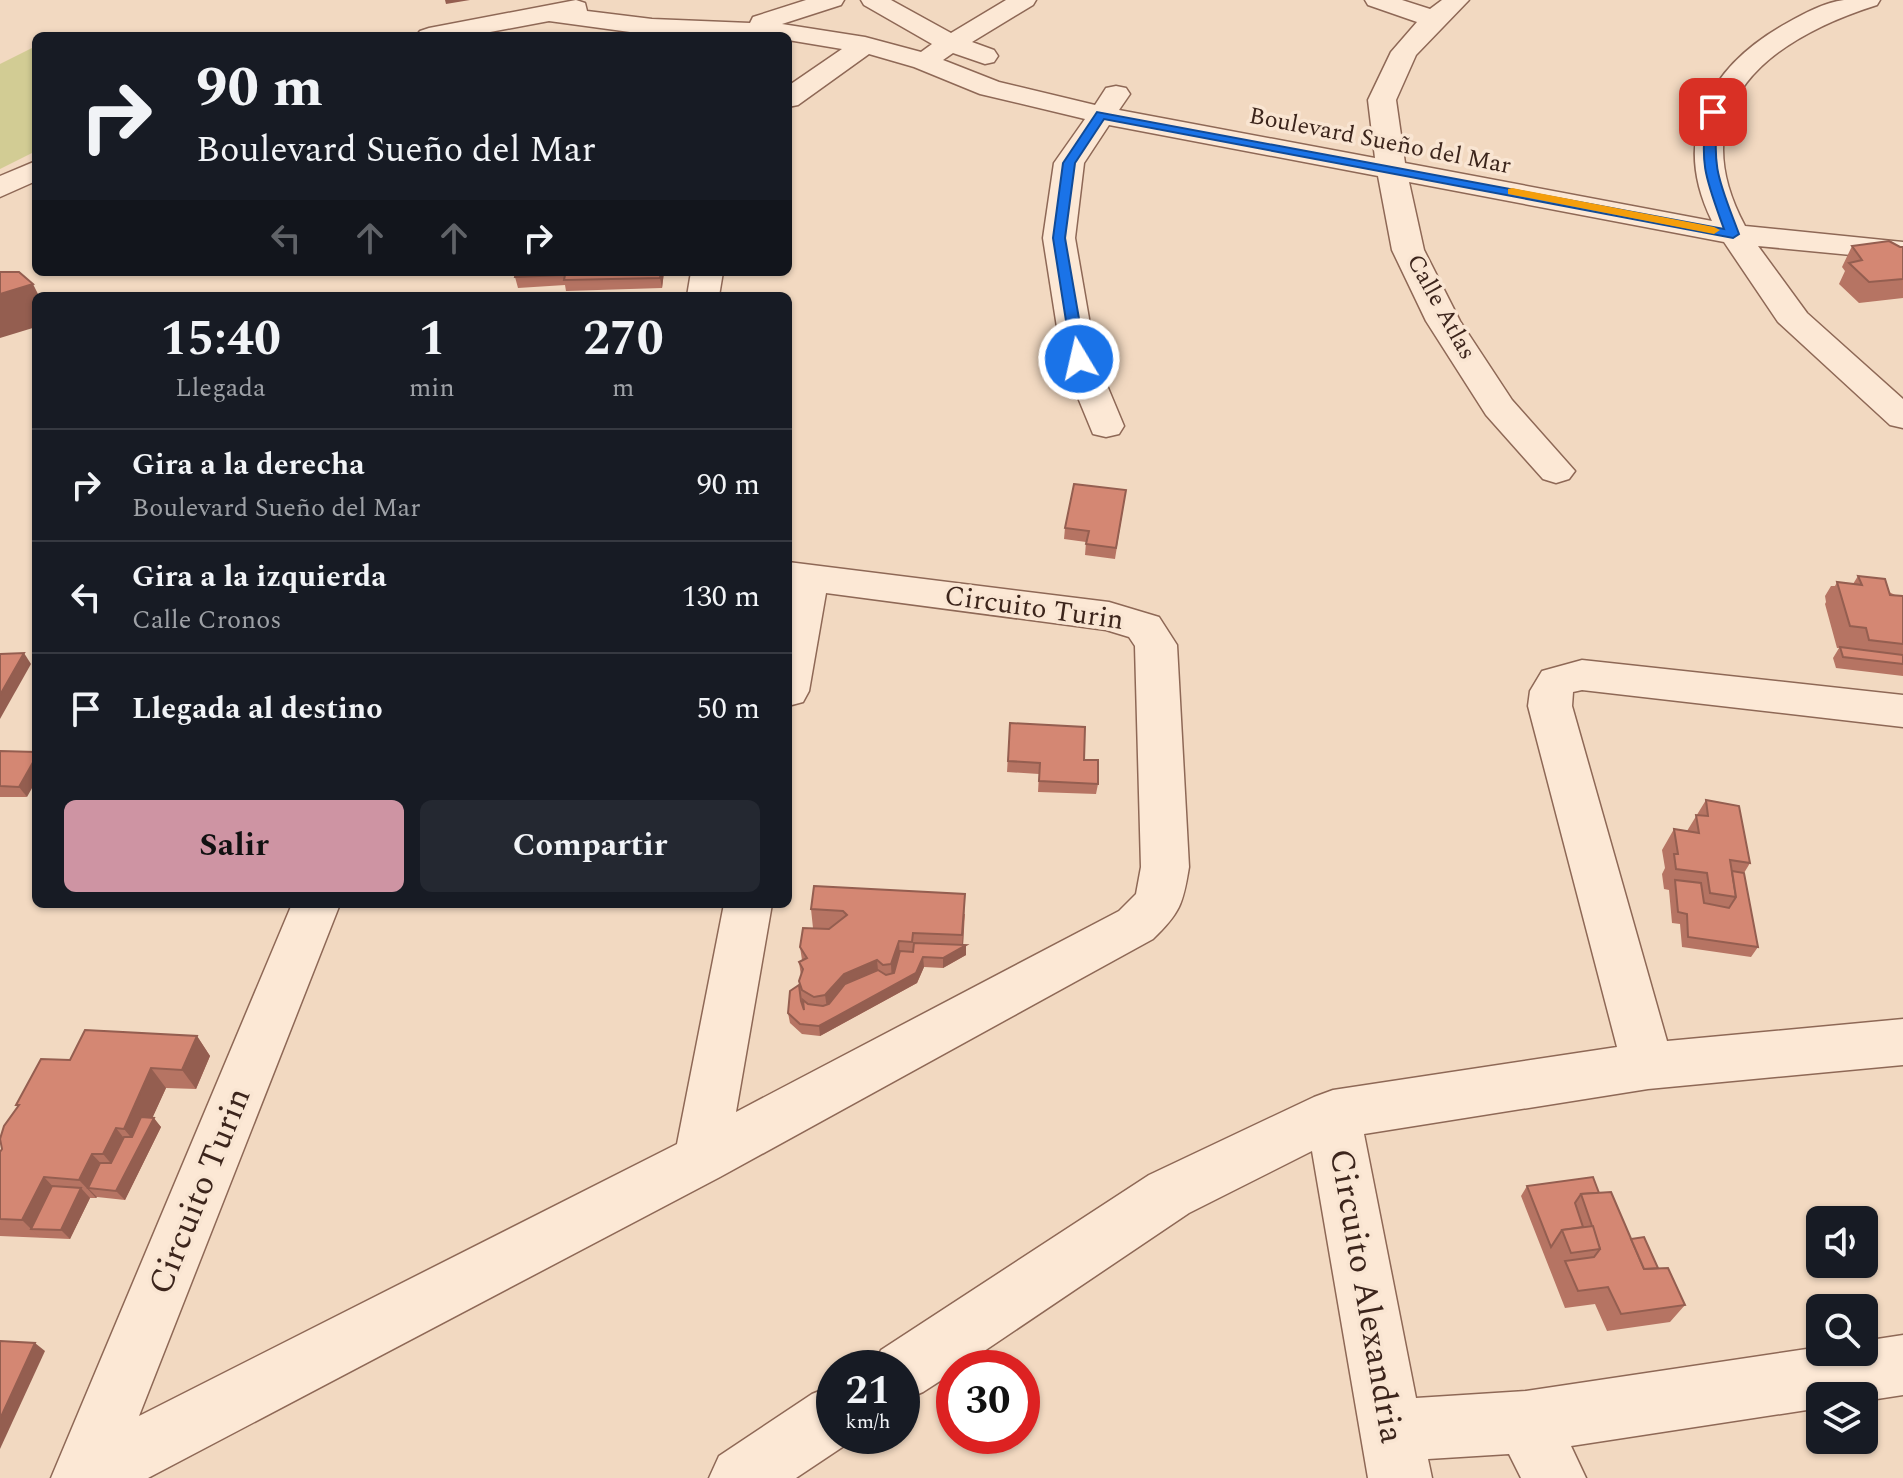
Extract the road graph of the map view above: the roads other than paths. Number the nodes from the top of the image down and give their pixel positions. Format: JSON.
{"nodes":[{"id":1,"x":629,"y":0,"type":"edge"},
{"id":2,"x":832,"y":0,"type":"edge"},
{"id":3,"x":873,"y":0,"type":"edge"},
{"id":4,"x":1024,"y":0,"type":"edge"},
{"id":5,"x":1377,"y":0,"type":"edge"},
{"id":6,"x":1868,"y":0,"type":"edge"},
{"id":7,"x":1445,"y":9,"type":"edge"},
{"id":8,"x":548,"y":13,"type":"junction"},
{"id":9,"x":737,"y":29,"type":"junction"},
{"id":10,"x":450,"y":32,"type":"edge"},
{"id":11,"x":790,"y":32,"type":"edge"},
{"id":12,"x":792,"y":32,"type":"edge"},
{"id":13,"x":950,"y":43,"type":"junction"},
{"id":14,"x":865,"y":45,"type":"junction"},
{"id":15,"x":923,"y":61,"type":"junction"},
{"id":16,"x":1006,"y":62,"type":"dead end"},
{"id":17,"x":792,"y":96,"type":"edge"},
{"id":18,"x":1103,"y":97,"type":"junction"},
{"id":19,"x":1389,"y":155,"type":"junction"},
{"id":20,"x":32,"y":172,"type":"edge"},
{"id":21,"x":0,"y":188,"type":"edge"},
{"id":22,"x":1720,"y":205,"type":"junction"},
{"id":23,"x":1751,"y":208,"type":"dead end"},
{"id":24,"x":1733,"y":234,"type":"junction"},
{"id":25,"x":1903,"y":251,"type":"edge"},
{"id":26,"x":1903,"y":417,"type":"edge"},
{"id":27,"x":1106,"y":426,"type":"dead end"},
{"id":28,"x":1556,"y":471,"type":"dead end"},
{"id":29,"x":798,"y":576,"type":"edge"},
{"id":30,"x":792,"y":645,"type":"edge"},
{"id":31,"x":1903,"y":711,"type":"edge"},
{"id":32,"x":314,"y":908,"type":"edge"},
{"id":33,"x":747,"y":908,"type":"edge"},
{"id":34,"x":1903,"y":1042,"type":"edge"},
{"id":35,"x":1648,"y":1066,"type":"junction"},
{"id":36,"x":1333,"y":1114,"type":"junction"},
{"id":37,"x":701,"y":1159,"type":"junction"},
{"id":38,"x":920,"y":1359,"type":"edge"},
{"id":39,"x":1903,"y":1365,"type":"edge"},
{"id":40,"x":1526,"y":1422,"type":"junction"},
{"id":41,"x":816,"y":1428,"type":"edge"},
{"id":42,"x":1395,"y":1454,"type":"edge"},
{"id":43,"x":83,"y":1478,"type":"edge"},
{"id":44,"x":741,"y":1478,"type":"edge"},
{"id":45,"x":1554,"y":1478,"type":"edge"}],
"edges":[{"from":1,"to":8,"type":"street"},
{"from":2,"to":9,"type":"street"},
{"from":3,"to":13,"type":"street"},
{"from":4,"to":13,"type":"street"},
{"from":5,"to":7,"type":"street"},
{"from":6,"to":22,"type":"street"},
{"from":7,"to":19,"type":"street","name":"Calle Atlas"},
{"from":8,"to":9,"type":"street","name":"Boulevard Sueño del Mar"},
{"from":8,"to":10,"type":"street"},
{"from":9,"to":11,"type":"street","name":"Boulevard Sueño del Mar"},
{"from":12,"to":14,"type":"street","name":"Boulevard Sueño del Mar"},
{"from":13,"to":15,"type":"street"},
{"from":13,"to":16,"type":"street"},
{"from":14,"to":15,"type":"street","name":"Boulevard Sueño del Mar"},
{"from":14,"to":17,"type":"street"},
{"from":15,"to":18,"type":"street","name":"Boulevard Sueño del Mar"},
{"from":18,"to":19,"type":"street","name":"Boulevard Sueño del Mar"},
{"from":18,"to":27,"type":"street"},
{"from":19,"to":22,"type":"street","name":"Boulevard Sueño del Mar"},
{"from":19,"to":24,"type":"street","name":"Boulevard Sueño del Mar"},
{"from":19,"to":28,"type":"street","name":"Calle Atlas"},
{"from":20,"to":21,"type":"street"},
{"from":22,"to":23,"type":"street","name":"Boulevard Sueño del Mar"},
{"from":22,"to":24,"type":"street"},
{"from":24,"to":25,"type":"street","name":"Boulevard Sueño del Mar"},
{"from":24,"to":26,"type":"street"},
{"from":29,"to":30,"type":"street"},
{"from":29,"to":37,"type":"street","name":"Circuito Turin"},
{"from":31,"to":35,"type":"street"},
{"from":32,"to":43,"type":"street","name":"Circuito Turin"},
{"from":33,"to":37,"type":"street"},
{"from":34,"to":35,"type":"street"},
{"from":35,"to":36,"type":"street"},
{"from":36,"to":38,"type":"street"},
{"from":36,"to":42,"type":"street","name":"Circuito Alexandria"},
{"from":37,"to":43,"type":"street"},
{"from":39,"to":40,"type":"street"},
{"from":40,"to":42,"type":"street"},
{"from":40,"to":45,"type":"street"},
{"from":41,"to":44,"type":"street"}]}
